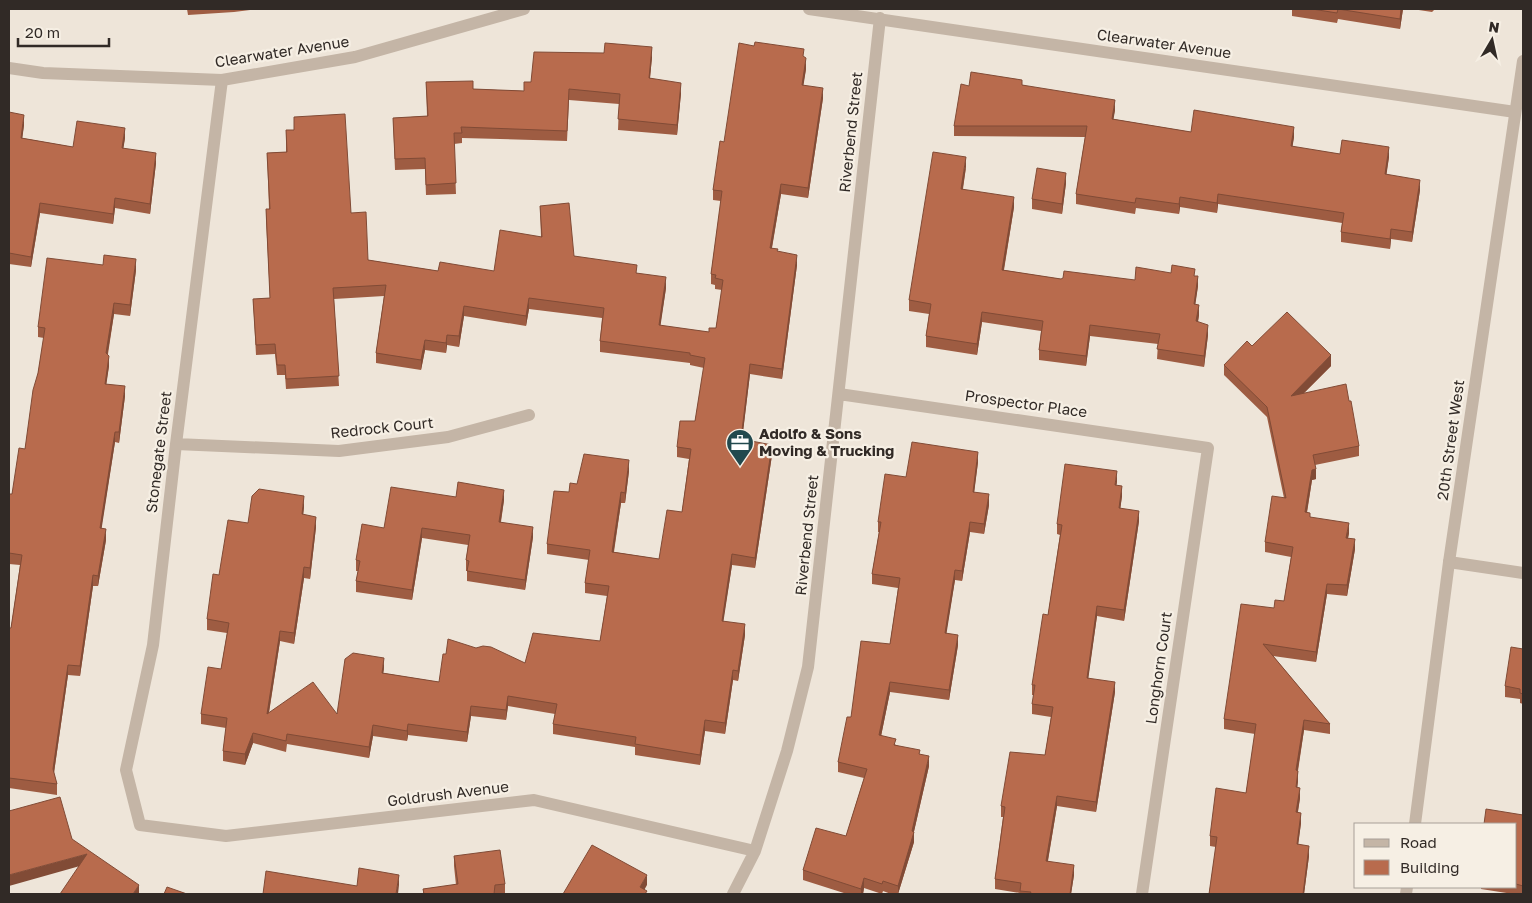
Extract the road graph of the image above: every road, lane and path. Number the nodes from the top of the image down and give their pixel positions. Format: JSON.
{"nodes":[{"id":1,"x":517,"y":9,"type":"edge"},
{"id":2,"x":808,"y":9,"type":"edge"},
{"id":3,"x":880,"y":18,"type":"junction"},
{"id":4,"x":1523,"y":61,"type":"edge"},
{"id":5,"x":9,"y":68,"type":"edge"},
{"id":6,"x":222,"y":80,"type":"junction"},
{"id":7,"x":1515,"y":112,"type":"junction"},
{"id":8,"x":839,"y":394,"type":"junction"},
{"id":9,"x":529,"y":416,"type":"dead end"},
{"id":10,"x":176,"y":444,"type":"junction"},
{"id":11,"x":1208,"y":448,"type":"joint"},
{"id":12,"x":1449,"y":562,"type":"junction"},
{"id":13,"x":1523,"y":573,"type":"edge"},
{"id":14,"x":1416,"y":823,"type":"edge"},
{"id":15,"x":140,"y":825,"type":"joint"},
{"id":16,"x":755,"y":851,"type":"junction"},
{"id":17,"x":733,"y":894,"type":"edge"},
{"id":18,"x":1142,"y":894,"type":"edge"}],
"edges":[{"from":1,"to":6,"type":"street","name":"Clearwater Avenue"},
{"from":2,"to":3,"type":"street","name":"Clearwater Avenue"},
{"from":3,"to":7,"type":"street","name":"Clearwater Avenue"},
{"from":3,"to":8,"type":"street","name":"Riverbend Street"},
{"from":4,"to":7,"type":"street","name":"20th Street West"},
{"from":5,"to":6,"type":"street","name":"Clearwater Avenue"},
{"from":6,"to":10,"type":"street","name":"Stonegate Street"},
{"from":7,"to":12,"type":"street","name":"20th Street West"},
{"from":8,"to":11,"type":"street","name":"Prospector Place"},
{"from":8,"to":16,"type":"street","name":"Riverbend Street"},
{"from":9,"to":10,"type":"street","name":"Redrock Court"},
{"from":10,"to":15,"type":"street","name":"Stonegate Street"},
{"from":11,"to":18,"type":"street","name":"Longhorn Court"},
{"from":12,"to":13,"type":"street"},
{"from":12,"to":14,"type":"street","name":"20th Street West"},
{"from":15,"to":16,"type":"street","name":"Goldrush Avenue"},
{"from":16,"to":17,"type":"street","name":"Riverbend Street"}]}
